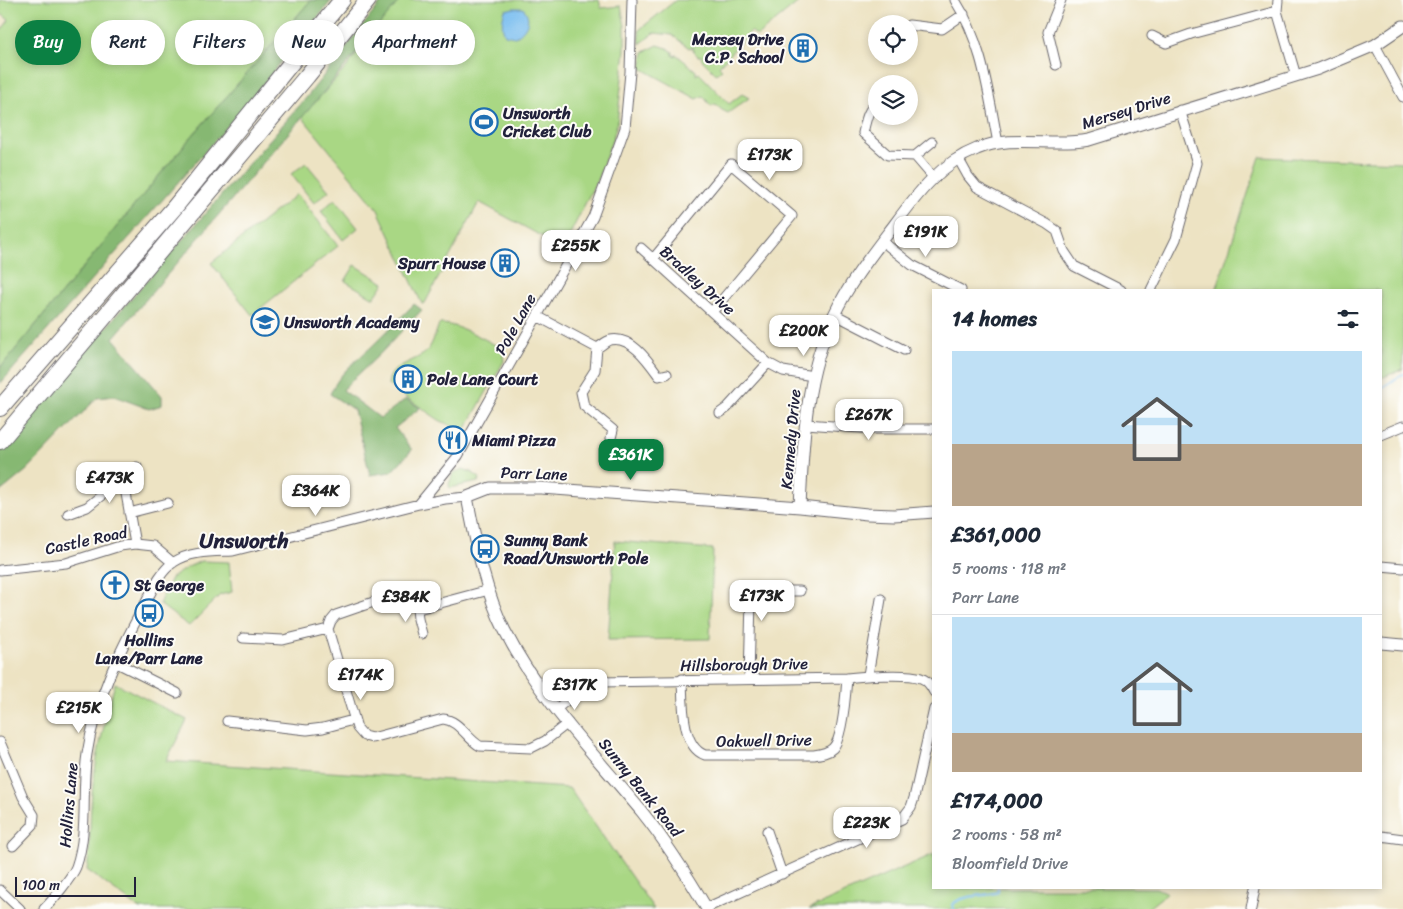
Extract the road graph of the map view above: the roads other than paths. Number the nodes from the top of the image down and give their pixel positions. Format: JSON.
{"nodes":[{"id":1,"x":342,"y":0,"type":"edge"},
{"id":2,"x":368,"y":0,"type":"edge"},
{"id":3,"x":632,"y":0,"type":"edge"},
{"id":4,"x":955,"y":0,"type":"edge"},
{"id":5,"x":1061,"y":0,"type":"edge"},
{"id":6,"x":1278,"y":0,"type":"edge"},
{"id":7,"x":1277,"y":11,"type":"junction"},
{"id":8,"x":964,"y":14,"type":"junction"},
{"id":9,"x":918,"y":26,"type":"edge"},
{"id":10,"x":1403,"y":26,"type":"edge"},
{"id":11,"x":1152,"y":36,"type":"dead end"},
{"id":12,"x":1375,"y":45,"type":"junction"},
{"id":13,"x":1056,"y":65,"type":"dead end"},
{"id":14,"x":1296,"y":76,"type":"junction"},
{"id":15,"x":1403,"y":98,"type":"edge"},
{"id":16,"x":1180,"y":110,"type":"junction"},
{"id":17,"x":868,"y":112,"type":"edge"},
{"id":18,"x":932,"y":142,"type":"dead end"},
{"id":19,"x":998,"y":143,"type":"junction"},
{"id":20,"x":915,"y":156,"type":"junction"},
{"id":21,"x":958,"y":158,"type":"junction"},
{"id":22,"x":933,"y":177,"type":"junction"},
{"id":23,"x":882,"y":241,"type":"junction"},
{"id":24,"x":641,"y":248,"type":"dead end"},
{"id":25,"x":653,"y":259,"type":"junction"},
{"id":26,"x":959,"y":289,"type":"edge"},
{"id":27,"x":1119,"y":289,"type":"edge"},
{"id":28,"x":1151,"y":289,"type":"edge"},
{"id":29,"x":712,"y":312,"type":"junction"},
{"id":30,"x":834,"y":314,"type":"junction"},
{"id":31,"x":537,"y":316,"type":"junction"},
{"id":32,"x":597,"y":348,"type":"junction"},
{"id":33,"x":904,"y":350,"type":"dead end"},
{"id":34,"x":768,"y":363,"type":"junction"},
{"id":35,"x":667,"y":374,"type":"dead end"},
{"id":36,"x":812,"y":376,"type":"junction"},
{"id":37,"x":0,"y":408,"type":"edge"},
{"id":38,"x":726,"y":411,"type":"dead end"},
{"id":39,"x":806,"y":424,"type":"junction"},
{"id":40,"x":1403,"y":426,"type":"edge"},
{"id":41,"x":932,"y":429,"type":"edge"},
{"id":42,"x":1382,"y":435,"type":"edge"},
{"id":43,"x":611,"y":438,"type":"dead end"},
{"id":44,"x":0,"y":441,"type":"edge"},
{"id":45,"x":137,"y":467,"type":"dead end"},
{"id":46,"x":120,"y":481,"type":"junction"},
{"id":47,"x":467,"y":497,"type":"junction"},
{"id":48,"x":168,"y":503,"type":"dead end"},
{"id":49,"x":419,"y":504,"type":"junction"},
{"id":50,"x":800,"y":507,"type":"junction"},
{"id":51,"x":932,"y":512,"type":"edge"},
{"id":52,"x":129,"y":513,"type":"junction"},
{"id":53,"x":68,"y":514,"type":"dead end"},
{"id":54,"x":135,"y":544,"type":"junction"},
{"id":55,"x":173,"y":563,"type":"junction"},
{"id":56,"x":1382,"y":566,"type":"edge"},
{"id":57,"x":1403,"y":568,"type":"edge"},
{"id":58,"x":0,"y":570,"type":"edge"},
{"id":59,"x":489,"y":590,"type":"junction"},
{"id":60,"x":800,"y":591,"type":"dead end"},
{"id":61,"x":881,"y":599,"type":"dead end"},
{"id":62,"x":417,"y":608,"type":"junction"},
{"id":63,"x":328,"y":629,"type":"junction"},
{"id":64,"x":422,"y":634,"type":"dead end"},
{"id":65,"x":243,"y":638,"type":"dead end"},
{"id":66,"x":1382,"y":643,"type":"edge"},
{"id":67,"x":1403,"y":645,"type":"edge"},
{"id":68,"x":115,"y":662,"type":"junction"},
{"id":69,"x":868,"y":676,"type":"junction"},
{"id":70,"x":846,"y":678,"type":"junction"},
{"id":71,"x":682,"y":679,"type":"junction"},
{"id":72,"x":749,"y":679,"type":"junction"},
{"id":73,"x":932,"y":685,"type":"edge"},
{"id":74,"x":177,"y":693,"type":"dead end"},
{"id":75,"x":556,"y":709,"type":"junction"},
{"id":76,"x":932,"y":718,"type":"edge"},
{"id":77,"x":354,"y":720,"type":"junction"},
{"id":78,"x":228,"y":721,"type":"dead end"},
{"id":79,"x":568,"y":723,"type":"junction"},
{"id":80,"x":0,"y":742,"type":"edge"},
{"id":81,"x":767,"y":831,"type":"dead end"},
{"id":82,"x":1382,"y":836,"type":"edge"},
{"id":83,"x":1403,"y":839,"type":"edge"},
{"id":84,"x":13,"y":846,"type":"dead end"},
{"id":85,"x":782,"y":874,"type":"junction"},
{"id":86,"x":1255,"y":889,"type":"edge"},
{"id":87,"x":0,"y":890,"type":"edge"},
{"id":88,"x":20,"y":909,"type":"edge"},
{"id":89,"x":44,"y":909,"type":"edge"},
{"id":90,"x":706,"y":909,"type":"edge"},
{"id":91,"x":1251,"y":909,"type":"edge"}],
"edges":[{"from":1,"to":37,"type":"highway"},
{"from":2,"to":44,"type":"highway"},
{"from":3,"to":31,"type":"street","name":"Pole Lane"},
{"from":4,"to":8,"type":"street"},
{"from":5,"to":13,"type":"street"},
{"from":6,"to":7,"type":"street"},
{"from":7,"to":11,"type":"street"},
{"from":7,"to":14,"type":"street"},
{"from":8,"to":9,"type":"street"},
{"from":8,"to":19,"type":"street"},
{"from":10,"to":12,"type":"street","name":"Mersey Drive"},
{"from":12,"to":14,"type":"street","name":"Mersey Drive"},
{"from":12,"to":15,"type":"street"},
{"from":14,"to":16,"type":"street","name":"Mersey Drive"},
{"from":16,"to":19,"type":"street","name":"Mersey Drive"},
{"from":16,"to":28,"type":"street"},
{"from":17,"to":20,"type":"street"},
{"from":18,"to":20,"type":"street"},
{"from":19,"to":21,"type":"street","name":"Mersey Drive"},
{"from":20,"to":22,"type":"street"},
{"from":21,"to":22,"type":"street","name":"Mersey Drive"},
{"from":21,"to":27,"type":"street"},
{"from":22,"to":23,"type":"street","name":"Mersey Drive"},
{"from":23,"to":26,"type":"street"},
{"from":23,"to":30,"type":"street","name":"Kennedy Drive"},
{"from":24,"to":25,"type":"street","name":"Bradley Drive"},
{"from":25,"to":29,"type":"street","name":"Bradley Drive"},
{"from":25,"to":29,"type":"street"},
{"from":29,"to":34,"type":"street","name":"Bradley Drive"},
{"from":30,"to":33,"type":"street"},
{"from":30,"to":36,"type":"street","name":"Kennedy Drive"},
{"from":31,"to":32,"type":"street"},
{"from":31,"to":49,"type":"street","name":"Pole Lane"},
{"from":32,"to":35,"type":"street"},
{"from":32,"to":43,"type":"street"},
{"from":34,"to":36,"type":"street","name":"Bradley Drive"},
{"from":34,"to":38,"type":"street"},
{"from":36,"to":39,"type":"street","name":"Kennedy Drive"},
{"from":39,"to":41,"type":"street"},
{"from":39,"to":50,"type":"street","name":"Kennedy Drive"},
{"from":40,"to":42,"type":"street"},
{"from":45,"to":46,"type":"street"},
{"from":46,"to":52,"type":"street"},
{"from":46,"to":53,"type":"street"},
{"from":47,"to":49,"type":"street","name":"Parr Lane"},
{"from":47,"to":50,"type":"street","name":"Parr Lane"},
{"from":47,"to":59,"type":"street","name":"Sunny Bank Road"},
{"from":48,"to":52,"type":"street"},
{"from":49,"to":55,"type":"street","name":"Parr Lane"},
{"from":50,"to":51,"type":"street","name":"Parr Lane"},
{"from":52,"to":54,"type":"street"},
{"from":54,"to":55,"type":"street","name":"Castle Road"},
{"from":54,"to":58,"type":"street","name":"Castle Road"},
{"from":55,"to":68,"type":"street","name":"Hollins Lane"},
{"from":56,"to":57,"type":"street"},
{"from":59,"to":62,"type":"street"},
{"from":59,"to":75,"type":"street","name":"Sunny Bank Road"},
{"from":60,"to":72,"type":"street"},
{"from":61,"to":69,"type":"street"},
{"from":62,"to":63,"type":"street"},
{"from":62,"to":64,"type":"street"},
{"from":63,"to":65,"type":"street"},
{"from":63,"to":77,"type":"street"},
{"from":66,"to":67,"type":"street"},
{"from":68,"to":74,"type":"street"},
{"from":68,"to":89,"type":"street","name":"Hollins Lane"},
{"from":69,"to":70,"type":"street","name":"Hillsborough Drive"},
{"from":69,"to":73,"type":"street","name":"Hillsborough Drive"},
{"from":70,"to":71,"type":"street","name":"Oakwell Drive"},
{"from":70,"to":72,"type":"street","name":"Hillsborough Drive"},
{"from":71,"to":72,"type":"street","name":"Hillsborough Drive"},
{"from":71,"to":75,"type":"street","name":"Hillsborough Drive"},
{"from":75,"to":79,"type":"street","name":"Sunny Bank Road"},
{"from":76,"to":85,"type":"street"},
{"from":77,"to":78,"type":"street"},
{"from":77,"to":79,"type":"street"},
{"from":79,"to":90,"type":"street","name":"Sunny Bank Road"},
{"from":80,"to":84,"type":"street"},
{"from":81,"to":85,"type":"street"},
{"from":82,"to":83,"type":"street"},
{"from":85,"to":90,"type":"street"},
{"from":86,"to":91,"type":"street"},
{"from":87,"to":88,"type":"street"}]}
